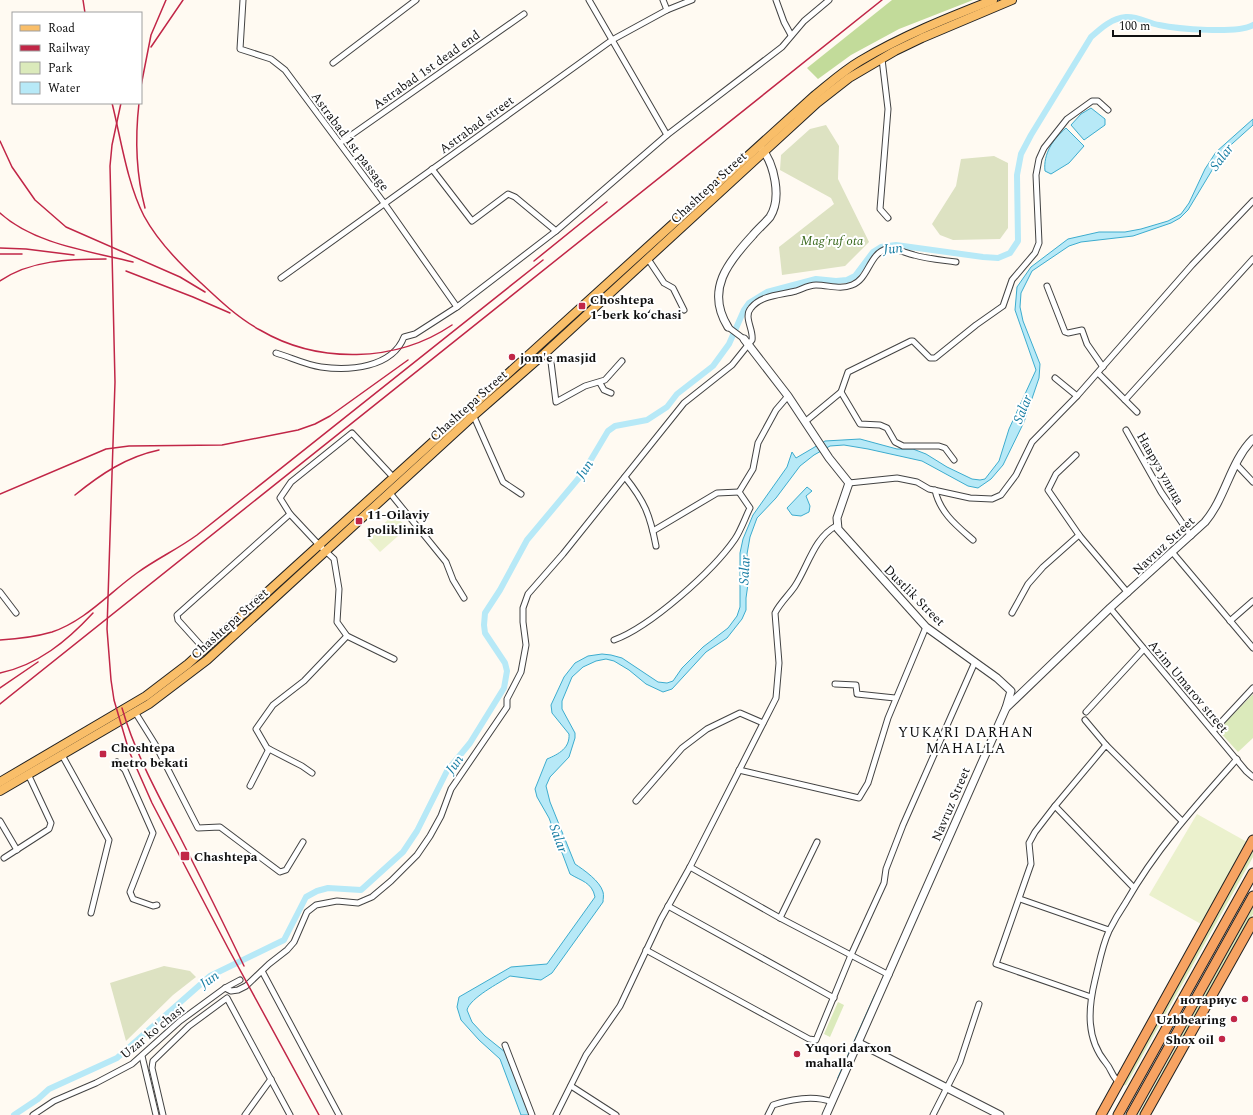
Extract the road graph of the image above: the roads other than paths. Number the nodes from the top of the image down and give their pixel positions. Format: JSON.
{"nodes":[{"id":1,"x":243,"y":0,"type":"edge"},
{"id":2,"x":416,"y":0,"type":"edge"},
{"id":3,"x":589,"y":0,"type":"edge"},
{"id":4,"x":664,"y":0,"type":"edge"},
{"id":5,"x":692,"y":0,"type":"edge"},
{"id":6,"x":776,"y":0,"type":"edge"},
{"id":7,"x":830,"y":0,"type":"edge"},
{"id":8,"x":993,"y":0,"type":"edge"},
{"id":9,"x":1012,"y":0,"type":"edge"},
{"id":10,"x":668,"y":10,"type":"junction"},
{"id":11,"x":524,"y":14,"type":"dead end"},
{"id":12,"x":791,"y":35,"type":"junction"},
{"id":13,"x":612,"y":40,"type":"junction"},
{"id":14,"x":882,"y":59,"type":"junction"},
{"id":15,"x":333,"y":63,"type":"dead end"},
{"id":16,"x":1108,"y":110,"type":"dead end"},
{"id":17,"x":667,"y":135,"type":"junction"},
{"id":18,"x":340,"y":143,"type":"junction"},
{"id":19,"x":762,"y":149,"type":"junction"},
{"id":20,"x":432,"y":170,"type":"junction"},
{"id":21,"x":718,"y":189,"type":"junction"},
{"id":22,"x":1253,"y":200,"type":"edge"},
{"id":23,"x":384,"y":203,"type":"junction"},
{"id":24,"x":888,"y":218,"type":"dead end"},
{"id":25,"x":556,"y":231,"type":"junction"},
{"id":26,"x":648,"y":259,"type":"junction"},
{"id":27,"x":1253,"y":259,"type":"edge"},
{"id":28,"x":956,"y":262,"type":"dead end"},
{"id":29,"x":281,"y":278,"type":"dead end"},
{"id":30,"x":1046,"y":286,"type":"dead end"},
{"id":31,"x":457,"y":307,"type":"junction"},
{"id":32,"x":684,"y":310,"type":"dead end"},
{"id":33,"x":728,"y":327,"type":"joint"},
{"id":34,"x":746,"y":341,"type":"junction"},
{"id":35,"x":276,"y":353,"type":"dead end"},
{"id":36,"x":544,"y":354,"type":"junction"},
{"id":37,"x":622,"y":361,"type":"dead end"},
{"id":38,"x":1103,"y":367,"type":"junction"},
{"id":39,"x":1098,"y":373,"type":"junction"},
{"id":40,"x":1055,"y":378,"type":"dead end"},
{"id":41,"x":600,"y":383,"type":"junction"},
{"id":42,"x":841,"y":392,"type":"junction"},
{"id":43,"x":611,"y":393,"type":"dead end"},
{"id":44,"x":788,"y":396,"type":"junction"},
{"id":45,"x":1077,"y":396,"type":"junction"},
{"id":46,"x":1125,"y":400,"type":"junction"},
{"id":47,"x":1137,"y":412,"type":"dead end"},
{"id":48,"x":472,"y":417,"type":"junction"},
{"id":49,"x":806,"y":421,"type":"junction"},
{"id":50,"x":1126,"y":430,"type":"dead end"},
{"id":51,"x":1253,"y":439,"type":"edge"},
{"id":52,"x":1076,"y":455,"type":"dead end"},
{"id":53,"x":954,"y":460,"type":"dead end"},
{"id":54,"x":1236,"y":464,"type":"junction"},
{"id":55,"x":393,"y":477,"type":"junction"},
{"id":56,"x":625,"y":477,"type":"junction"},
{"id":57,"x":1253,"y":482,"type":"edge"},
{"id":58,"x":849,"y":484,"type":"junction"},
{"id":59,"x":935,"y":490,"type":"junction"},
{"id":60,"x":739,"y":492,"type":"junction"},
{"id":61,"x":390,"y":493,"type":"junction"},
{"id":62,"x":521,"y":494,"type":"dead end"},
{"id":63,"x":290,"y":514,"type":"junction"},
{"id":64,"x":836,"y":526,"type":"junction"},
{"id":65,"x":653,"y":531,"type":"junction"},
{"id":66,"x":1079,"y":534,"type":"junction"},
{"id":67,"x":1191,"y":536,"type":"junction"},
{"id":68,"x":973,"y":540,"type":"dead end"},
{"id":69,"x":318,"y":545,"type":"junction"},
{"id":70,"x":656,"y":546,"type":"dead end"},
{"id":71,"x":327,"y":551,"type":"junction"},
{"id":72,"x":1173,"y":553,"type":"junction"},
{"id":73,"x":0,"y":592,"type":"edge"},
{"id":74,"x":1128,"y":593,"type":"junction"},
{"id":75,"x":464,"y":598,"type":"dead end"},
{"id":76,"x":1253,"y":601,"type":"edge"},
{"id":77,"x":1110,"y":608,"type":"junction"},
{"id":78,"x":16,"y":613,"type":"dead end"},
{"id":79,"x":1012,"y":613,"type":"dead end"},
{"id":80,"x":1230,"y":620,"type":"junction"},
{"id":81,"x":926,"y":628,"type":"junction"},
{"id":82,"x":347,"y":636,"type":"junction"},
{"id":83,"x":614,"y":640,"type":"dead end"},
{"id":84,"x":1253,"y":648,"type":"edge"},
{"id":85,"x":1144,"y":649,"type":"junction"},
{"id":86,"x":205,"y":650,"type":"junction"},
{"id":87,"x":394,"y":659,"type":"dead end"},
{"id":88,"x":975,"y":662,"type":"junction"},
{"id":89,"x":835,"y":684,"type":"dead end"},
{"id":90,"x":1253,"y":688,"type":"edge"},
{"id":91,"x":1011,"y":691,"type":"junction"},
{"id":92,"x":1019,"y":697,"type":"junction"},
{"id":93,"x":896,"y":698,"type":"junction"},
{"id":94,"x":1006,"y":708,"type":"junction"},
{"id":95,"x":135,"y":712,"type":"junction"},
{"id":96,"x":1086,"y":712,"type":"dead end"},
{"id":97,"x":1085,"y":720,"type":"dead end"},
{"id":98,"x":763,"y":723,"type":"junction"},
{"id":99,"x":1213,"y":731,"type":"junction"},
{"id":100,"x":1106,"y":745,"type":"junction"},
{"id":101,"x":269,"y":749,"type":"junction"},
{"id":102,"x":62,"y":755,"type":"junction"},
{"id":103,"x":1237,"y":759,"type":"junction"},
{"id":104,"x":117,"y":762,"type":"dead end"},
{"id":105,"x":740,"y":770,"type":"junction"},
{"id":106,"x":312,"y":773,"type":"dead end"},
{"id":107,"x":28,"y":774,"type":"junction"},
{"id":108,"x":1253,"y":777,"type":"edge"},
{"id":109,"x":0,"y":782,"type":"edge"},
{"id":110,"x":250,"y":786,"type":"dead end"},
{"id":111,"x":0,"y":791,"type":"edge"},
{"id":112,"x":636,"y":801,"type":"dead end"},
{"id":113,"x":1055,"y":806,"type":"junction"},
{"id":114,"x":0,"y":821,"type":"edge"},
{"id":115,"x":1182,"y":821,"type":"junction"},
{"id":116,"x":1253,"y":840,"type":"edge"},
{"id":117,"x":303,"y":842,"type":"dead end"},
{"id":118,"x":817,"y":842,"type":"dead end"},
{"id":119,"x":17,"y":850,"type":"junction"},
{"id":120,"x":4,"y":858,"type":"dead end"},
{"id":121,"x":690,"y":867,"type":"junction"},
{"id":122,"x":1253,"y":872,"type":"edge"},
{"id":123,"x":1134,"y":888,"type":"junction"},
{"id":124,"x":1253,"y":896,"type":"edge"},
{"id":125,"x":1020,"y":899,"type":"junction"},
{"id":126,"x":157,"y":905,"type":"dead end"},
{"id":127,"x":668,"y":906,"type":"junction"},
{"id":128,"x":91,"y":913,"type":"dead end"},
{"id":129,"x":780,"y":918,"type":"junction"},
{"id":130,"x":1253,"y":922,"type":"edge"},
{"id":131,"x":1109,"y":930,"type":"junction"},
{"id":132,"x":646,"y":950,"type":"junction"},
{"id":133,"x":851,"y":956,"type":"junction"},
{"id":134,"x":262,"y":971,"type":"junction"},
{"id":135,"x":889,"y":975,"type":"junction"},
{"id":136,"x":240,"y":980,"type":"dead end"},
{"id":137,"x":226,"y":989,"type":"junction"},
{"id":138,"x":1091,"y":997,"type":"junction"},
{"id":139,"x":227,"y":998,"type":"junction"},
{"id":140,"x":834,"y":998,"type":"junction"},
{"id":141,"x":979,"y":1004,"type":"dead end"},
{"id":142,"x":1187,"y":1040,"type":"junction"},
{"id":143,"x":859,"y":1044,"type":"junction"},
{"id":144,"x":505,"y":1045,"type":"dead end"},
{"id":145,"x":1167,"y":1049,"type":"junction"},
{"id":146,"x":142,"y":1056,"type":"junction"},
{"id":147,"x":271,"y":1080,"type":"junction"},
{"id":148,"x":1119,"y":1082,"type":"junction"},
{"id":149,"x":571,"y":1086,"type":"junction"},
{"id":150,"x":1134,"y":1086,"type":"junction"},
{"id":151,"x":948,"y":1087,"type":"junction"},
{"id":152,"x":1114,"y":1092,"type":"junction"},
{"id":153,"x":832,"y":1102,"type":"junction"},
{"id":154,"x":33,"y":1115,"type":"edge"},
{"id":155,"x":156,"y":1115,"type":"edge"},
{"id":156,"x":163,"y":1115,"type":"edge"},
{"id":157,"x":245,"y":1115,"type":"edge"},
{"id":158,"x":290,"y":1115,"type":"edge"},
{"id":159,"x":339,"y":1115,"type":"edge"},
{"id":160,"x":532,"y":1115,"type":"edge"},
{"id":161,"x":556,"y":1115,"type":"edge"},
{"id":162,"x":616,"y":1115,"type":"edge"},
{"id":163,"x":768,"y":1115,"type":"edge"},
{"id":164,"x":826,"y":1115,"type":"edge"},
{"id":165,"x":933,"y":1115,"type":"edge"},
{"id":166,"x":1000,"y":1115,"type":"edge"},
{"id":167,"x":1101,"y":1115,"type":"edge"},
{"id":168,"x":1118,"y":1115,"type":"edge"},
{"id":169,"x":1131,"y":1115,"type":"edge"},
{"id":170,"x":1145,"y":1115,"type":"edge"}],
"edges":[{"from":1,"to":18,"type":"street","name":"Astrabad 1st passage"},
{"from":2,"to":15,"type":"street"},
{"from":3,"to":13,"type":"street"},
{"from":4,"to":10,"type":"street"},
{"from":5,"to":10,"type":"street","name":"Astrabad street"},
{"from":6,"to":12,"type":"street"},
{"from":7,"to":12,"type":"street"},
{"from":8,"to":19,"type":"main road","name":"Chashtepa Street"},
{"from":9,"to":14,"type":"main road","name":"Chashtepa Street"},
{"from":10,"to":13,"type":"street","name":"Astrabad street"},
{"from":11,"to":18,"type":"street","name":"Astrabad 1st dead end"},
{"from":12,"to":17,"type":"street"},
{"from":13,"to":17,"type":"street"},
{"from":13,"to":20,"type":"street","name":"Astrabad street"},
{"from":14,"to":19,"type":"main road","name":"Chashtepa Street"},
{"from":14,"to":24,"type":"street"},
{"from":16,"to":42,"type":"street"},
{"from":17,"to":25,"type":"street"},
{"from":18,"to":23,"type":"street","name":"Astrabad 1st passage"},
{"from":19,"to":21,"type":"main road","name":"Chashtepa Street"},
{"from":19,"to":33,"type":"street"},
{"from":20,"to":23,"type":"street","name":"Astrabad street"},
{"from":20,"to":25,"type":"street"},
{"from":21,"to":26,"type":"main road","name":"Chashtepa Street"},
{"from":21,"to":55,"type":"main road","name":"Chashtepa Street"},
{"from":22,"to":38,"type":"street"},
{"from":23,"to":29,"type":"street","name":"Astrabad street"},
{"from":23,"to":31,"type":"street","name":"Astrabad 1st passage"},
{"from":25,"to":31,"type":"street"},
{"from":26,"to":32,"type":"street"},
{"from":26,"to":36,"type":"main road","name":"Chashtepa Street"},
{"from":27,"to":46,"type":"street"},
{"from":28,"to":34,"type":"street"},
{"from":30,"to":38,"type":"street"},
{"from":31,"to":35,"type":"street"},
{"from":33,"to":34,"type":"street"},
{"from":34,"to":44,"type":"street"},
{"from":34,"to":56,"type":"street"},
{"from":36,"to":41,"type":"street"},
{"from":36,"to":48,"type":"main road","name":"Chashtepa Street"},
{"from":37,"to":41,"type":"street"},
{"from":38,"to":39,"type":"street"},
{"from":39,"to":45,"type":"street"},
{"from":39,"to":46,"type":"street"},
{"from":40,"to":45,"type":"street"},
{"from":41,"to":43,"type":"street"},
{"from":42,"to":49,"type":"street"},
{"from":42,"to":53,"type":"street"},
{"from":44,"to":49,"type":"street"},
{"from":44,"to":60,"type":"street"},
{"from":45,"to":59,"type":"street"},
{"from":46,"to":47,"type":"street"},
{"from":48,"to":61,"type":"main road","name":"Chashtepa Street"},
{"from":48,"to":62,"type":"street"},
{"from":49,"to":58,"type":"street"},
{"from":50,"to":67,"type":"street","name":"Навруз улица"},
{"from":51,"to":54,"type":"street","name":"Navruz Street"},
{"from":52,"to":66,"type":"street"},
{"from":54,"to":57,"type":"street"},
{"from":54,"to":67,"type":"street","name":"Navruz Street"},
{"from":55,"to":63,"type":"street"},
{"from":55,"to":69,"type":"main road","name":"Chashtepa Street"},
{"from":56,"to":65,"type":"street"},
{"from":56,"to":134,"type":"street"},
{"from":58,"to":59,"type":"street"},
{"from":58,"to":64,"type":"street"},
{"from":59,"to":68,"type":"street"},
{"from":60,"to":65,"type":"street"},
{"from":60,"to":83,"type":"street"},
{"from":61,"to":71,"type":"main road","name":"Chashtepa Street"},
{"from":61,"to":75,"type":"street"},
{"from":63,"to":69,"type":"street"},
{"from":63,"to":86,"type":"street"},
{"from":64,"to":81,"type":"street","name":"Dustlik Street"},
{"from":64,"to":98,"type":"street"},
{"from":65,"to":70,"type":"street"},
{"from":66,"to":74,"type":"street"},
{"from":66,"to":79,"type":"street"},
{"from":67,"to":72,"type":"street","name":"Navruz Street"},
{"from":69,"to":71,"type":"street"},
{"from":69,"to":86,"type":"main road","name":"Chashtepa Street"},
{"from":71,"to":82,"type":"street"},
{"from":71,"to":95,"type":"main road","name":"Chashtepa Street"},
{"from":72,"to":74,"type":"street","name":"Navruz Street"},
{"from":72,"to":80,"type":"street"},
{"from":73,"to":78,"type":"street"},
{"from":74,"to":77,"type":"street","name":"Navruz Street"},
{"from":76,"to":80,"type":"street"},
{"from":77,"to":85,"type":"street","name":"Azim Umarov street"},
{"from":77,"to":92,"type":"street","name":"Navruz Street"},
{"from":80,"to":84,"type":"street"},
{"from":81,"to":88,"type":"street","name":"Dustlik Street"},
{"from":81,"to":93,"type":"street"},
{"from":82,"to":87,"type":"street"},
{"from":82,"to":101,"type":"street"},
{"from":85,"to":96,"type":"street"},
{"from":85,"to":99,"type":"street","name":"Azim Umarov street"},
{"from":86,"to":109,"type":"main road","name":"Chashtepa Street"},
{"from":88,"to":91,"type":"street","name":"Dustlik Street"},
{"from":88,"to":133,"type":"street"},
{"from":89,"to":93,"type":"street"},
{"from":90,"to":99,"type":"street"},
{"from":91,"to":92,"type":"street","name":"Dustlik Street"},
{"from":91,"to":94,"type":"street"},
{"from":92,"to":94,"type":"street","name":"Navruz Street"},
{"from":93,"to":105,"type":"street"},
{"from":94,"to":135,"type":"street","name":"Navruz Street"},
{"from":95,"to":102,"type":"main road","name":"Chashtepa Street"},
{"from":95,"to":117,"type":"street"},
{"from":97,"to":100,"type":"street"},
{"from":98,"to":105,"type":"street"},
{"from":98,"to":112,"type":"street"},
{"from":99,"to":103,"type":"street","name":"Azim Umarov street"},
{"from":100,"to":113,"type":"street"},
{"from":100,"to":115,"type":"street"},
{"from":101,"to":106,"type":"street"},
{"from":101,"to":110,"type":"street"},
{"from":102,"to":107,"type":"main road","name":"Chashtepa Street"},
{"from":102,"to":128,"type":"street"},
{"from":103,"to":108,"type":"street","name":"Azim Umarov street"},
{"from":103,"to":115,"type":"street"},
{"from":104,"to":126,"type":"street"},
{"from":105,"to":121,"type":"street"},
{"from":107,"to":111,"type":"main road","name":"Chashtepa Street"},
{"from":107,"to":119,"type":"street"},
{"from":113,"to":123,"type":"street"},
{"from":113,"to":125,"type":"street"},
{"from":114,"to":119,"type":"street"},
{"from":115,"to":123,"type":"street"},
{"from":116,"to":148,"type":"highway"},
{"from":118,"to":129,"type":"street"},
{"from":119,"to":120,"type":"street"},
{"from":121,"to":127,"type":"street"},
{"from":121,"to":129,"type":"street"},
{"from":122,"to":150,"type":"highway"},
{"from":123,"to":131,"type":"street"},
{"from":124,"to":145,"type":"highway"},
{"from":125,"to":131,"type":"street"},
{"from":125,"to":138,"type":"street"},
{"from":127,"to":132,"type":"street"},
{"from":127,"to":140,"type":"street"},
{"from":129,"to":133,"type":"street"},
{"from":130,"to":142,"type":"highway"},
{"from":131,"to":138,"type":"street"},
{"from":132,"to":140,"type":"street"},
{"from":132,"to":149,"type":"street"},
{"from":133,"to":135,"type":"street"},
{"from":133,"to":140,"type":"street"},
{"from":134,"to":137,"type":"street"},
{"from":134,"to":159,"type":"street"},
{"from":135,"to":143,"type":"street","name":"Navruz Street"},
{"from":136,"to":137,"type":"street","name":"Uzar ko'chasi"},
{"from":137,"to":139,"type":"street"},
{"from":137,"to":146,"type":"street","name":"Uzar ko'chasi"},
{"from":138,"to":148,"type":"street"},
{"from":139,"to":147,"type":"street"},
{"from":139,"to":156,"type":"street"},
{"from":141,"to":151,"type":"street"},
{"from":142,"to":145,"type":"highway"},
{"from":142,"to":170,"type":"highway"},
{"from":143,"to":151,"type":"street"},
{"from":143,"to":153,"type":"street","name":"Navruz Street"},
{"from":144,"to":160,"type":"street"},
{"from":145,"to":169,"type":"highway"},
{"from":146,"to":154,"type":"street","name":"Uzar ko'chasi"},
{"from":146,"to":155,"type":"street"},
{"from":147,"to":157,"type":"street"},
{"from":147,"to":158,"type":"street"},
{"from":148,"to":152,"type":"highway"},
{"from":149,"to":161,"type":"street"},
{"from":149,"to":162,"type":"street"},
{"from":150,"to":152,"type":"highway"},
{"from":150,"to":168,"type":"highway"},
{"from":151,"to":165,"type":"street"},
{"from":151,"to":166,"type":"street"},
{"from":152,"to":167,"type":"highway"},
{"from":153,"to":163,"type":"street"},
{"from":153,"to":164,"type":"street","name":"Navruz Street"}]}
